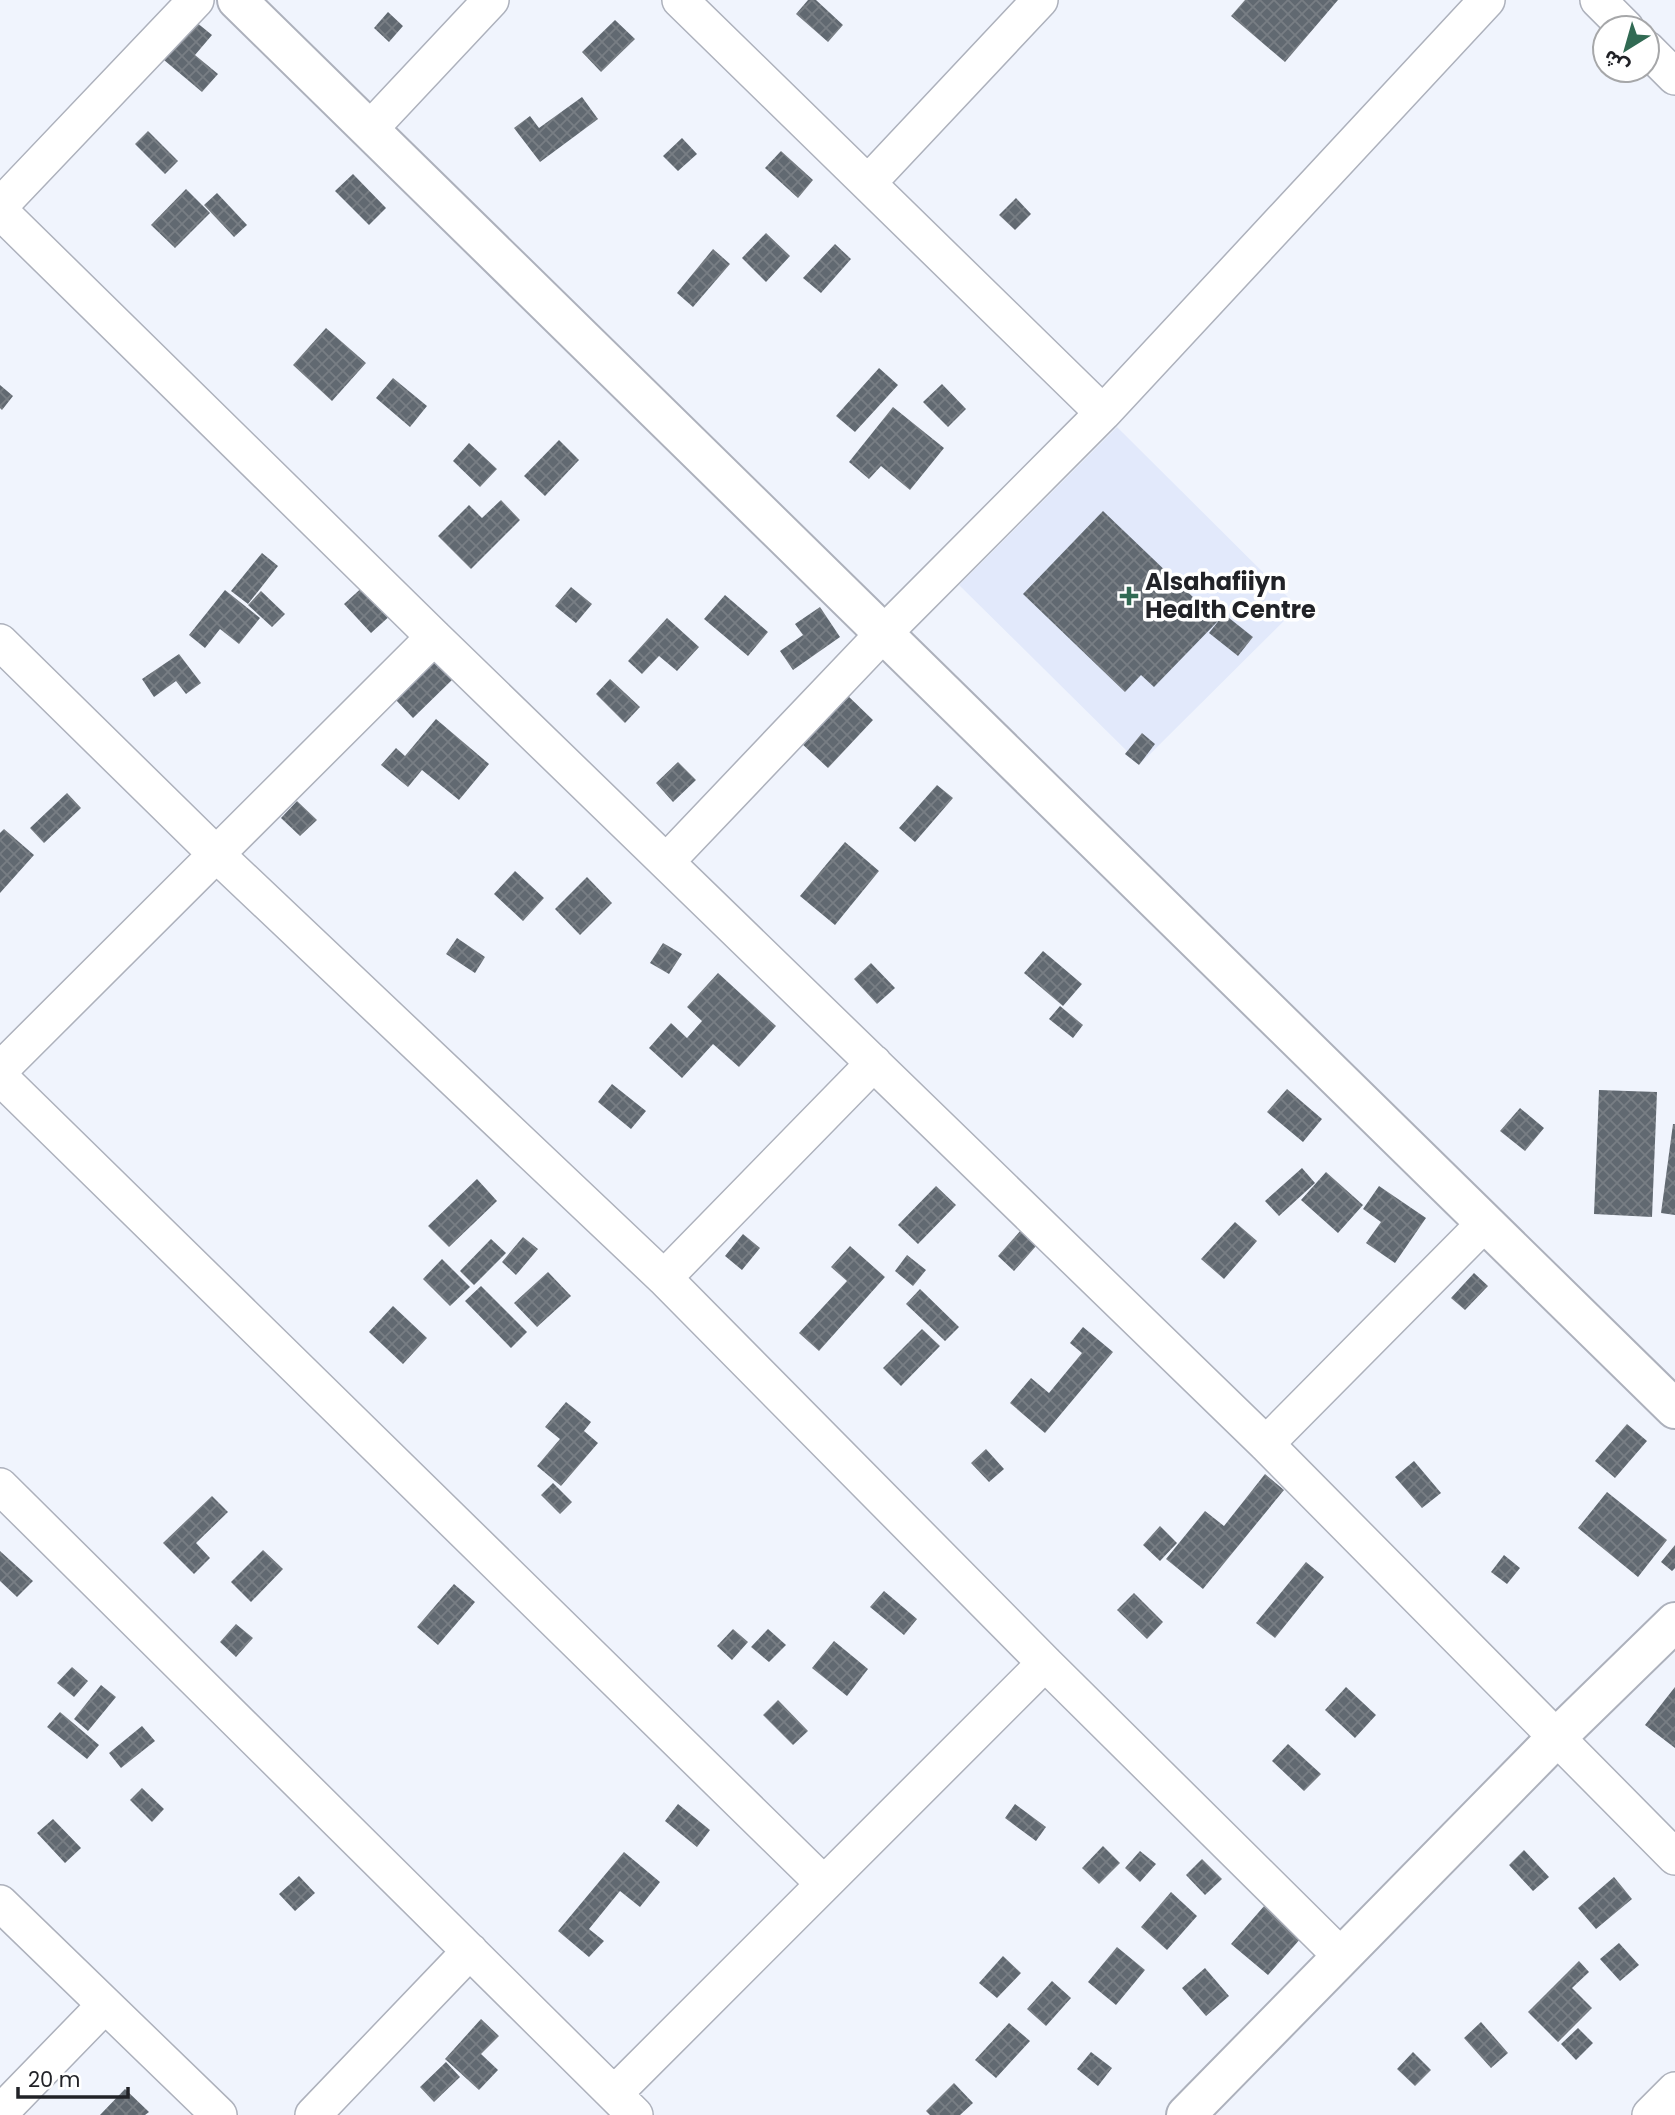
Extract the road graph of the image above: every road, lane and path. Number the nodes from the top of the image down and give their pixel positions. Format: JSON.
{"nodes":[{"id":1,"x":196,"y":0,"type":"edge"},
{"id":2,"x":237,"y":0,"type":"edge"},
{"id":3,"x":491,"y":0,"type":"edge"},
{"id":4,"x":680,"y":0,"type":"edge"},
{"id":5,"x":1040,"y":0,"type":"edge"},
{"id":6,"x":1487,"y":0,"type":"edge"},
{"id":7,"x":1598,"y":0,"type":"edge"},
{"id":8,"x":1612,"y":14,"type":"edge"},
{"id":9,"x":1661,"y":63,"type":"edge"},
{"id":10,"x":1675,"y":77,"type":"edge"},
{"id":11,"x":369,"y":130,"type":"junction"},
{"id":12,"x":868,"y":183,"type":"junction"},
{"id":13,"x":0,"y":208,"type":"edge"},
{"id":14,"x":1103,"y":413,"type":"junction"},
{"id":15,"x":884,"y":634,"type":"junction"},
{"id":16,"x":434,"y":637,"type":"junction"},
{"id":17,"x":0,"y":642,"type":"edge"},
{"id":18,"x":216,"y":854,"type":"junction"},
{"id":19,"x":667,"y":861,"type":"junction"},
{"id":20,"x":874,"y":1063,"type":"junction"},
{"id":21,"x":0,"y":1070,"type":"edge"},
{"id":22,"x":0,"y":1077,"type":"edge"},
{"id":23,"x":1485,"y":1223,"type":"junction"},
{"id":24,"x":664,"y":1278,"type":"junction"},
{"id":25,"x":1675,"y":1409,"type":"edge"},
{"id":26,"x":1266,"y":1444,"type":"junction"},
{"id":27,"x":0,"y":1486,"type":"edge"},
{"id":28,"x":1675,"y":1622,"type":"edge"},
{"id":29,"x":1045,"y":1663,"type":"junction"},
{"id":30,"x":1556,"y":1738,"type":"junction"},
{"id":31,"x":1675,"y":1857,"type":"edge"},
{"id":32,"x":823,"y":1883,"type":"junction"},
{"id":33,"x":0,"y":1903,"type":"edge"},
{"id":34,"x":470,"y":1951,"type":"junction"},
{"id":35,"x":1341,"y":1956,"type":"junction"},
{"id":36,"x":105,"y":2005,"type":"junction"},
{"id":37,"x":1675,"y":2090,"type":"edge"},
{"id":38,"x":625,"y":2104,"type":"edge"},
{"id":39,"x":0,"y":2113,"type":"edge"},
{"id":40,"x":219,"y":2115,"type":"edge"},
{"id":41,"x":313,"y":2115,"type":"edge"},
{"id":42,"x":1186,"y":2115,"type":"edge"},
{"id":43,"x":1650,"y":2115,"type":"edge"}],
"edges":[{"from":1,"to":13,"type":"street"},
{"from":2,"to":11,"type":"street"},
{"from":3,"to":11,"type":"street"},
{"from":4,"to":12,"type":"street"},
{"from":5,"to":12,"type":"street"},
{"from":6,"to":14,"type":"street"},
{"from":7,"to":8,"type":"street"},
{"from":9,"to":10,"type":"street"},
{"from":11,"to":15,"type":"street"},
{"from":12,"to":14,"type":"street"},
{"from":13,"to":16,"type":"street"},
{"from":14,"to":15,"type":"street"},
{"from":15,"to":19,"type":"street"},
{"from":15,"to":23,"type":"street"},
{"from":16,"to":18,"type":"street"},
{"from":16,"to":19,"type":"street"},
{"from":17,"to":18,"type":"street"},
{"from":18,"to":21,"type":"street"},
{"from":18,"to":24,"type":"street"},
{"from":19,"to":20,"type":"street"},
{"from":20,"to":24,"type":"street"},
{"from":20,"to":26,"type":"street"},
{"from":22,"to":32,"type":"street"},
{"from":23,"to":25,"type":"street"},
{"from":23,"to":26,"type":"street"},
{"from":24,"to":29,"type":"street"},
{"from":26,"to":30,"type":"street"},
{"from":27,"to":34,"type":"street"},
{"from":28,"to":30,"type":"street"},
{"from":29,"to":32,"type":"street"},
{"from":29,"to":35,"type":"street"},
{"from":30,"to":31,"type":"street"},
{"from":30,"to":35,"type":"street"},
{"from":32,"to":38,"type":"street"},
{"from":33,"to":36,"type":"street"},
{"from":34,"to":38,"type":"street"},
{"from":34,"to":41,"type":"street"},
{"from":35,"to":42,"type":"street"},
{"from":36,"to":39,"type":"street"},
{"from":36,"to":40,"type":"street"},
{"from":37,"to":43,"type":"street"}]}
